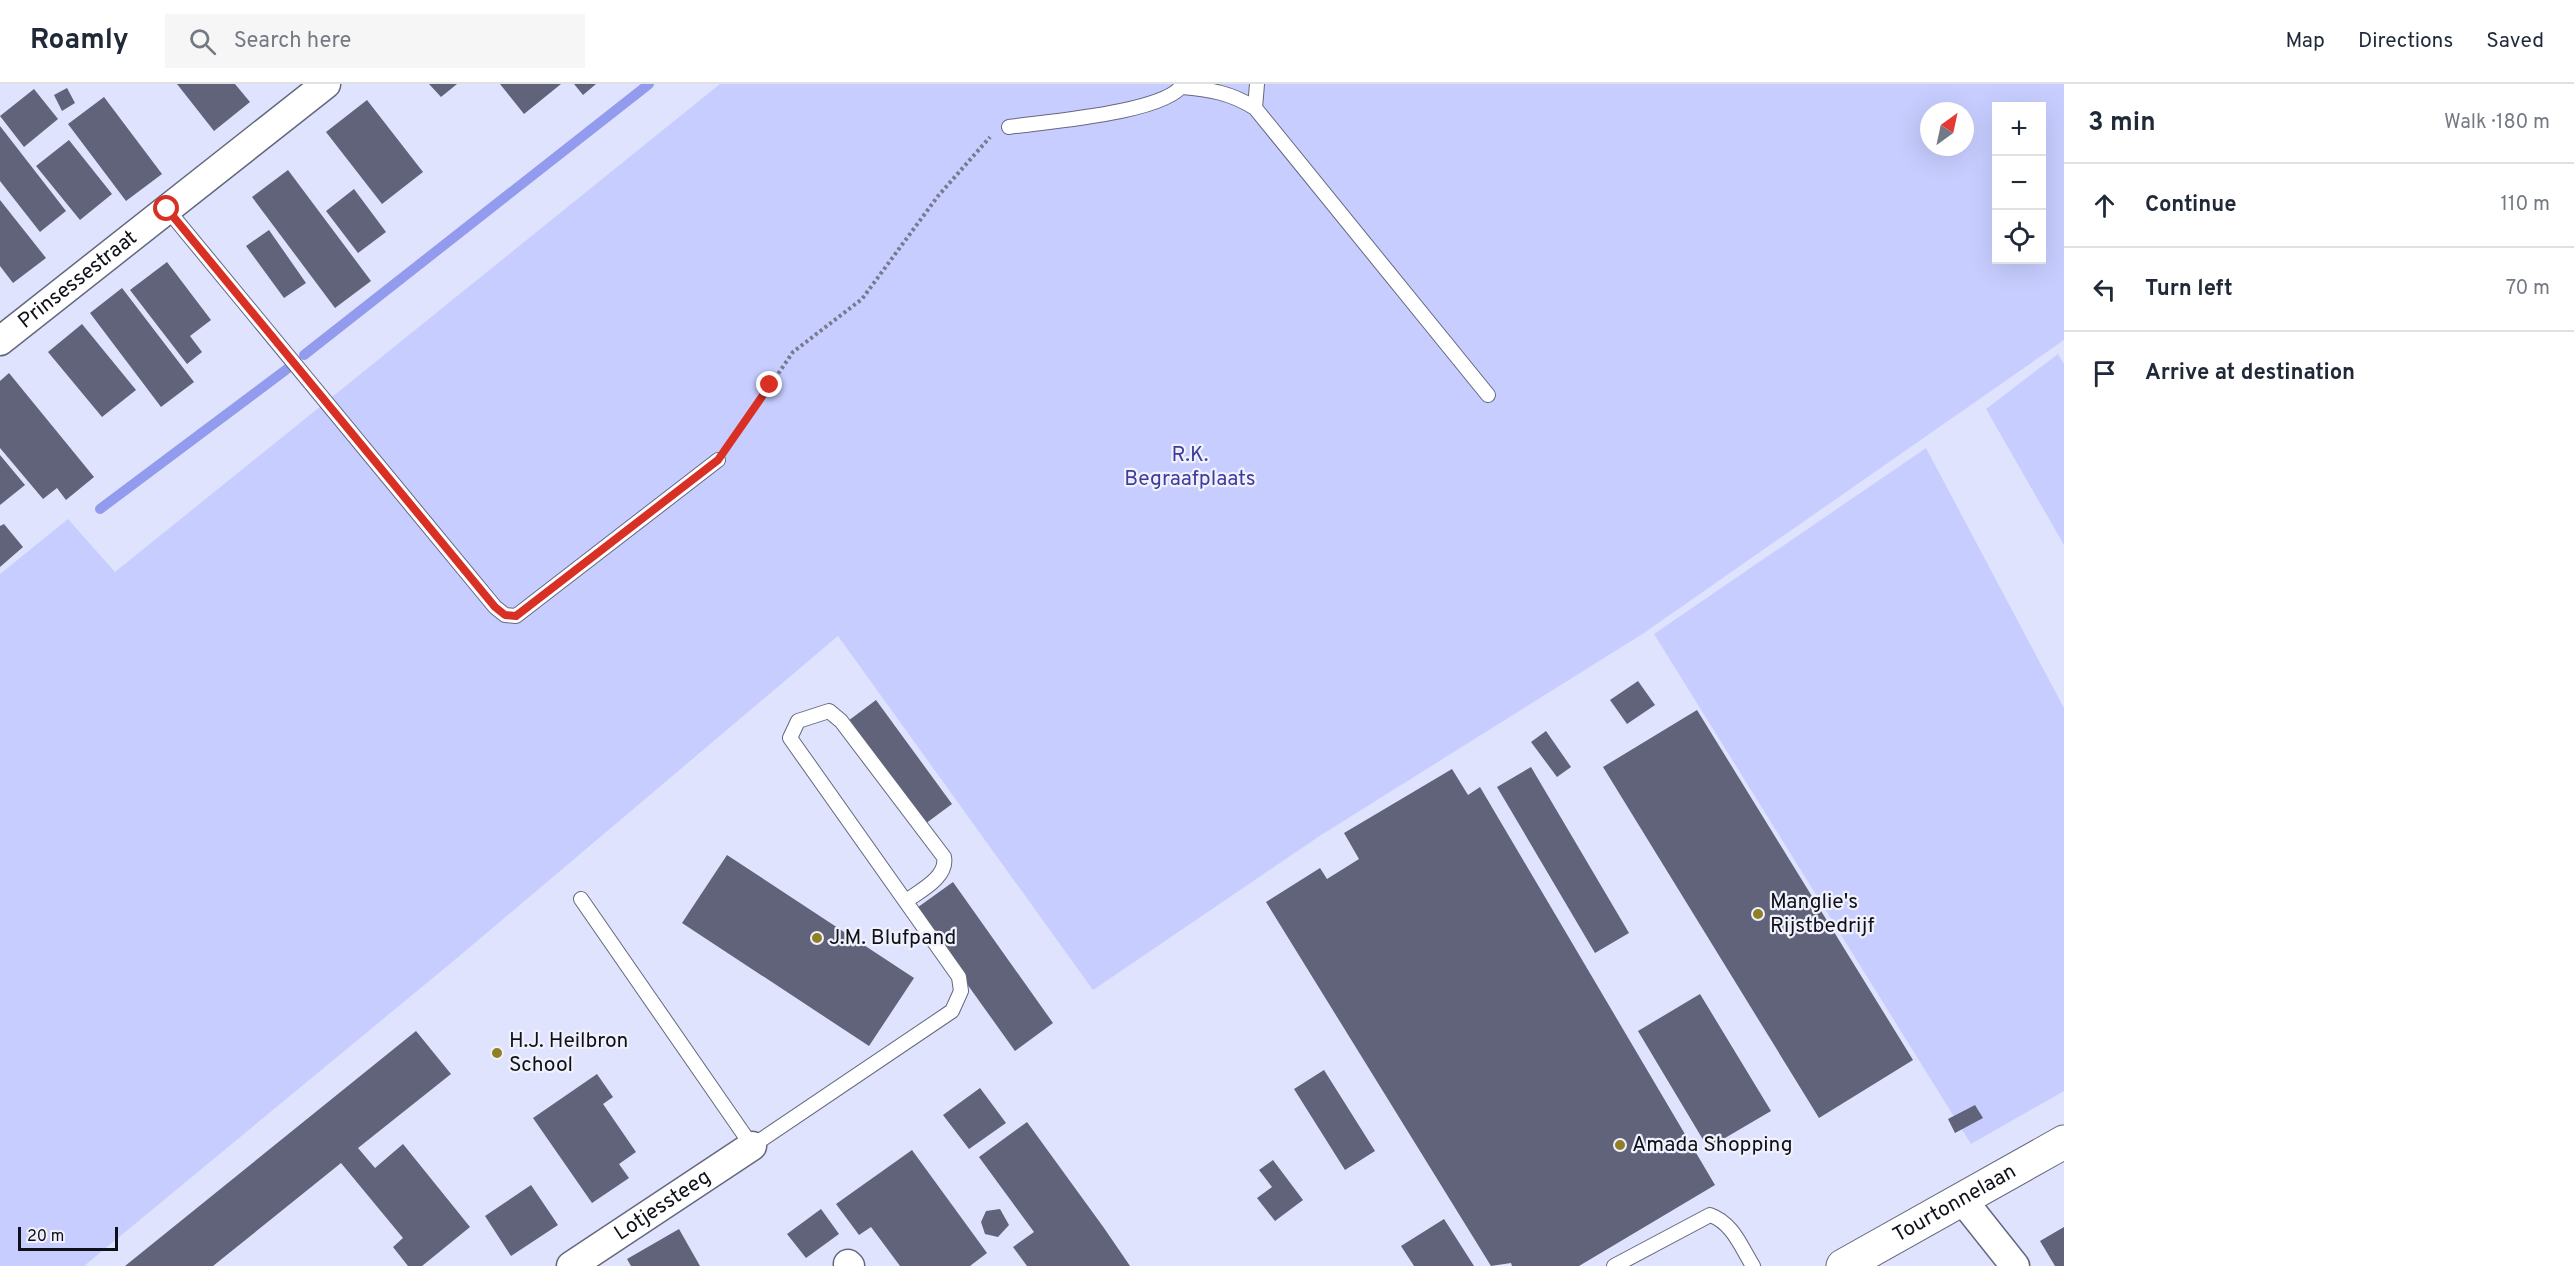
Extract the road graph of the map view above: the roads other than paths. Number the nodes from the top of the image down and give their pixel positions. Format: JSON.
{"nodes":[{"id":1,"x":326,"y":84,"type":"edge"},
{"id":2,"x":1257,"y":84,"type":"edge"},
{"id":3,"x":1182,"y":86,"type":"edge"},
{"id":4,"x":1255,"y":108,"type":"junction"},
{"id":5,"x":1009,"y":127,"type":"road end"},
{"id":6,"x":167,"y":209,"type":"junction"},
{"id":7,"x":0,"y":341,"type":"edge"},
{"id":8,"x":1488,"y":395,"type":"dead end"},
{"id":9,"x":718,"y":460,"type":"road end"},
{"id":10,"x":581,"y":900,"type":"dead end"},
{"id":11,"x":906,"y":902,"type":"junction"},
{"id":12,"x":2064,"y":1142,"type":"edge"},
{"id":13,"x":752,"y":1146,"type":"junction"},
{"id":14,"x":1961,"y":1198,"type":"junction"},
{"id":15,"x":571,"y":1266,"type":"edge"},
{"id":16,"x":1614,"y":1266,"type":"edge"},
{"id":17,"x":1753,"y":1266,"type":"edge"},
{"id":18,"x":1843,"y":1266,"type":"edge"},
{"id":19,"x":2015,"y":1266,"type":"edge"}],
"edges":[{"from":1,"to":6,"type":"street","name":"Prinsessestraat"},
{"from":2,"to":4,"type":"lane"},
{"from":3,"to":4,"type":"lane"},
{"from":3,"to":5,"type":"lane"},
{"from":4,"to":8,"type":"lane"},
{"from":6,"to":7,"type":"street","name":"Prinsessestraat"},
{"from":6,"to":9,"type":"lane"},
{"from":10,"to":13,"type":"lane"},
{"from":11,"to":11,"type":"lane"},
{"from":11,"to":13,"type":"lane"},
{"from":12,"to":14,"type":"street","name":"Tourtonnelaan"},
{"from":13,"to":15,"type":"street","name":"Lotjessteeg"},
{"from":14,"to":18,"type":"street","name":"Tourtonnelaan"},
{"from":14,"to":19,"type":"street"},
{"from":16,"to":17,"type":"lane"}]}
